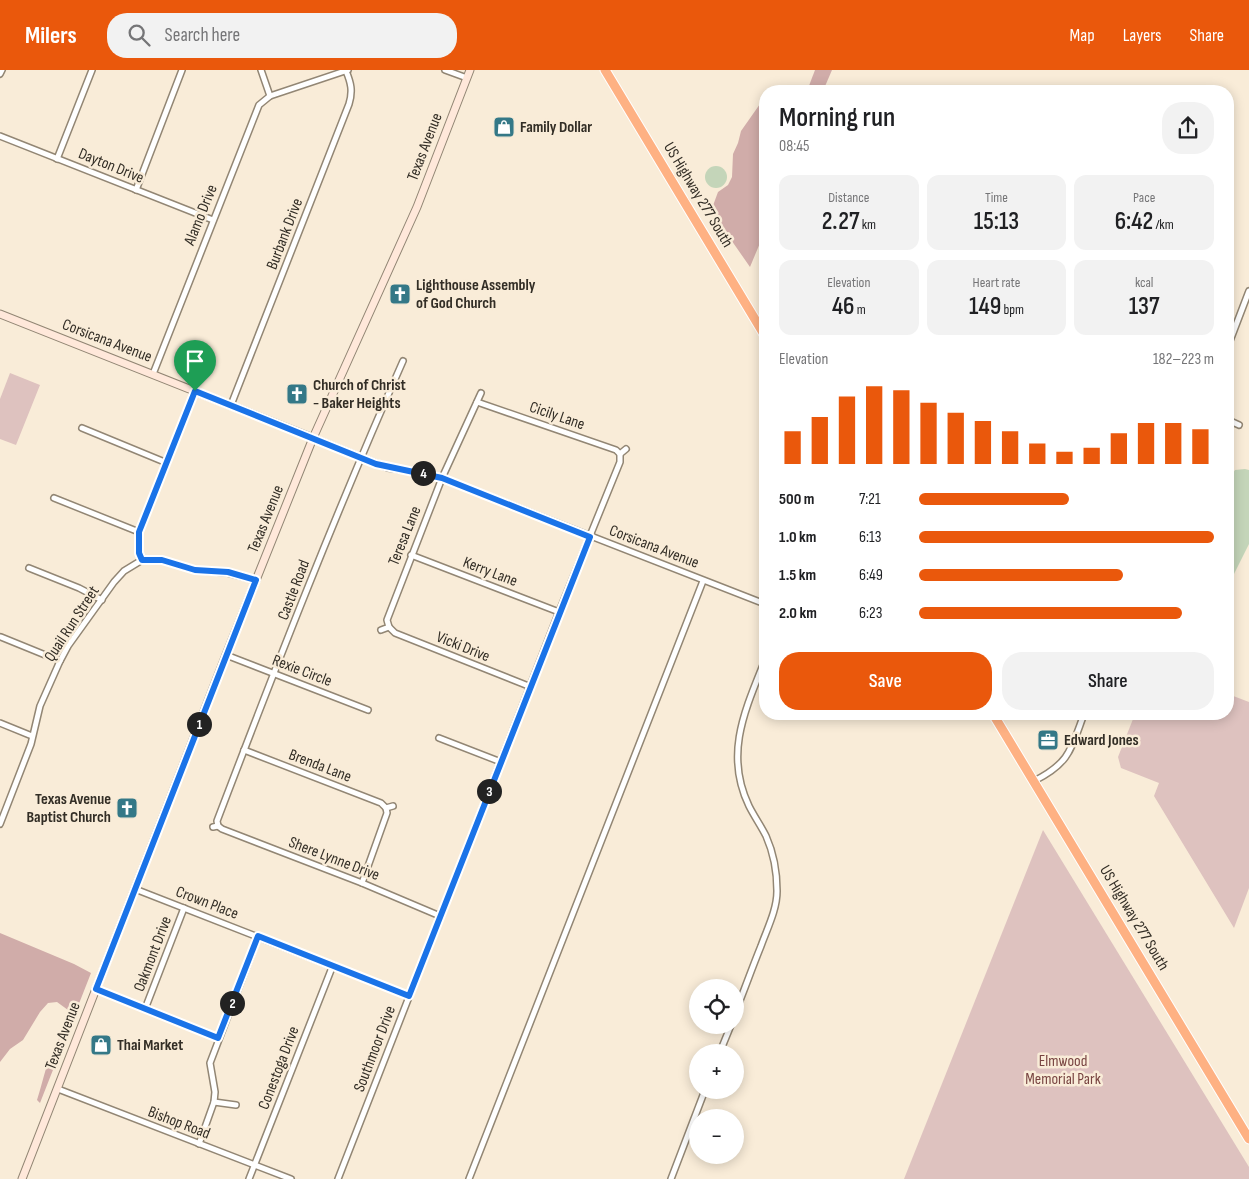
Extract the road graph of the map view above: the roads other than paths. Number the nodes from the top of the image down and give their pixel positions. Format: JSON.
{"nodes":[{"id":1,"x":2,"y":70,"type":"edge"},
{"id":2,"x":92,"y":70,"type":"edge"},
{"id":3,"x":182,"y":70,"type":"edge"},
{"id":4,"x":261,"y":70,"type":"edge"},
{"id":5,"x":445,"y":70,"type":"edge"},
{"id":6,"x":470,"y":70,"type":"edge"},
{"id":7,"x":605,"y":70,"type":"edge"},
{"id":8,"x":347,"y":71,"type":"edge"},
{"id":9,"x":0,"y":74,"type":"edge"},
{"id":10,"x":467,"y":78,"type":"junction"},
{"id":11,"x":270,"y":96,"type":"junction"},
{"id":12,"x":0,"y":136,"type":"edge"},
{"id":13,"x":57,"y":158,"type":"junction"},
{"id":14,"x":136,"y":190,"type":"junction"},
{"id":15,"x":213,"y":220,"type":"junction"},
{"id":16,"x":1249,"y":291,"type":"edge"},
{"id":17,"x":0,"y":314,"type":"edge"},
{"id":18,"x":759,"y":326,"type":"edge"},
{"id":19,"x":1234,"y":330,"type":"edge"},
{"id":20,"x":403,"y":361,"type":"dead end"},
{"id":21,"x":153,"y":374,"type":"junction"},
{"id":22,"x":195,"y":391,"type":"junction"},
{"id":23,"x":481,"y":393,"type":"dead end"},
{"id":24,"x":477,"y":402,"type":"junction"},
{"id":25,"x":231,"y":405,"type":"junction"},
{"id":26,"x":1234,"y":422,"type":"edge"},
{"id":27,"x":1240,"y":425,"type":"dead end"},
{"id":28,"x":82,"y":428,"type":"dead end"},
{"id":29,"x":313,"y":438,"type":"junction"},
{"id":30,"x":626,"y":449,"type":"dead end"},
{"id":31,"x":620,"y":454,"type":"junction"},
{"id":32,"x":360,"y":458,"type":"junction"},
{"id":33,"x":167,"y":463,"type":"junction"},
{"id":34,"x":442,"y":478,"type":"junction"},
{"id":35,"x":54,"y":498,"type":"dead end"},
{"id":36,"x":139,"y":532,"type":"junction"},
{"id":37,"x":590,"y":537,"type":"junction"},
{"id":38,"x":411,"y":555,"type":"junction"},
{"id":39,"x":142,"y":560,"type":"junction"},
{"id":40,"x":29,"y":568,"type":"dead end"},
{"id":41,"x":256,"y":580,"type":"junction"},
{"id":42,"x":703,"y":581,"type":"junction"},
{"id":43,"x":102,"y":600,"type":"junction"},
{"id":44,"x":759,"y":602,"type":"edge"},
{"id":45,"x":559,"y":612,"type":"junction"},
{"id":46,"x":389,"y":627,"type":"junction"},
{"id":47,"x":381,"y":630,"type":"dead end"},
{"id":48,"x":1,"y":637,"type":"edge"},
{"id":49,"x":226,"y":655,"type":"junction"},
{"id":50,"x":60,"y":661,"type":"junction"},
{"id":51,"x":274,"y":674,"type":"junction"},
{"id":52,"x":759,"y":676,"type":"edge"},
{"id":53,"x":531,"y":687,"type":"junction"},
{"id":54,"x":368,"y":710,"type":"dead end"},
{"id":55,"x":997,"y":720,"type":"edge"},
{"id":56,"x":1082,"y":720,"type":"edge"},
{"id":57,"x":0,"y":723,"type":"edge"},
{"id":58,"x":32,"y":736,"type":"junction"},
{"id":59,"x":439,"y":738,"type":"dead end"},
{"id":60,"x":244,"y":750,"type":"junction"},
{"id":61,"x":501,"y":762,"type":"junction"},
{"id":62,"x":1034,"y":781,"type":"junction"},
{"id":63,"x":393,"y":806,"type":"dead end"},
{"id":64,"x":386,"y":808,"type":"junction"},
{"id":65,"x":3,"y":809,"type":"edge"},
{"id":66,"x":0,"y":824,"type":"edge"},
{"id":67,"x":216,"y":827,"type":"joint"},
{"id":68,"x":362,"y":883,"type":"junction"},
{"id":69,"x":135,"y":889,"type":"junction"},
{"id":70,"x":184,"y":908,"type":"junction"},
{"id":71,"x":440,"y":916,"type":"junction"},
{"id":72,"x":258,"y":936,"type":"junction"},
{"id":73,"x":333,"y":965,"type":"junction"},
{"id":74,"x":96,"y":989,"type":"junction"},
{"id":75,"x":744,"y":990,"type":"edge"},
{"id":76,"x":409,"y":996,"type":"junction"},
{"id":77,"x":145,"y":1008,"type":"junction"},
{"id":78,"x":218,"y":1038,"type":"junction"},
{"id":79,"x":58,"y":1089,"type":"junction"},
{"id":80,"x":702,"y":1099,"type":"edge"},
{"id":81,"x":214,"y":1102,"type":"junction"},
{"id":82,"x":236,"y":1105,"type":"dead end"},
{"id":83,"x":1249,"y":1139,"type":"edge"},
{"id":84,"x":199,"y":1144,"type":"junction"},
{"id":85,"x":255,"y":1165,"type":"junction"},
{"id":86,"x":22,"y":1179,"type":"edge"},
{"id":87,"x":249,"y":1179,"type":"edge"},
{"id":88,"x":291,"y":1179,"type":"edge"},
{"id":89,"x":338,"y":1179,"type":"edge"},
{"id":90,"x":469,"y":1179,"type":"edge"},
{"id":91,"x":671,"y":1179,"type":"edge"}],
"edges":[{"from":1,"to":9,"type":"street"},
{"from":2,"to":13,"type":"street"},
{"from":3,"to":14,"type":"street"},
{"from":4,"to":11,"type":"street"},
{"from":5,"to":10,"type":"street"},
{"from":6,"to":10,"type":"street","name":"Texas Avenue"},
{"from":7,"to":18,"type":"highway","name":"US Highway 277 South"},
{"from":8,"to":11,"type":"street"},
{"from":8,"to":25,"type":"street","name":"Burbank Drive"},
{"from":10,"to":29,"type":"street","name":"Texas Avenue"},
{"from":11,"to":15,"type":"street","name":"Alamo Drive"},
{"from":12,"to":13,"type":"street","name":"Dayton Drive"},
{"from":13,"to":14,"type":"street","name":"Dayton Drive"},
{"from":14,"to":15,"type":"street","name":"Dayton Drive"},
{"from":15,"to":21,"type":"street","name":"Alamo Drive"},
{"from":16,"to":19,"type":"street"},
{"from":17,"to":21,"type":"street","name":"Corsicana Avenue"},
{"from":20,"to":32,"type":"street","name":"Castle Road"},
{"from":21,"to":22,"type":"street","name":"Corsicana Avenue"},
{"from":22,"to":25,"type":"street","name":"Corsicana Avenue"},
{"from":22,"to":33,"type":"street"},
{"from":23,"to":24,"type":"street","name":"Teresa Lane"},
{"from":24,"to":31,"type":"street","name":"Cicily Lane"},
{"from":24,"to":34,"type":"street","name":"Teresa Lane"},
{"from":25,"to":29,"type":"street","name":"Corsicana Avenue"},
{"from":26,"to":27,"type":"street"},
{"from":28,"to":33,"type":"street"},
{"from":29,"to":32,"type":"street","name":"Corsicana Avenue"},
{"from":29,"to":41,"type":"street","name":"Texas Avenue"},
{"from":30,"to":31,"type":"street"},
{"from":31,"to":37,"type":"street","name":"Southmoor Drive"},
{"from":32,"to":34,"type":"street","name":"Corsicana Avenue"},
{"from":32,"to":51,"type":"street","name":"Castle Road"},
{"from":33,"to":36,"type":"street"},
{"from":34,"to":37,"type":"street","name":"Corsicana Avenue"},
{"from":34,"to":38,"type":"street","name":"Teresa Lane"},
{"from":35,"to":36,"type":"street"},
{"from":36,"to":39,"type":"street"},
{"from":37,"to":42,"type":"street","name":"Corsicana Avenue"},
{"from":37,"to":45,"type":"street","name":"Southmoor Drive"},
{"from":38,"to":45,"type":"street","name":"Kerry Lane"},
{"from":38,"to":46,"type":"street","name":"Teresa Lane"},
{"from":39,"to":41,"type":"street"},
{"from":39,"to":43,"type":"street","name":"Quail Run Street"},
{"from":40,"to":43,"type":"street"},
{"from":41,"to":49,"type":"street","name":"Texas Avenue"},
{"from":42,"to":44,"type":"street","name":"Corsicana Avenue"},
{"from":42,"to":90,"type":"street"},
{"from":43,"to":50,"type":"street","name":"Quail Run Street"},
{"from":45,"to":53,"type":"street","name":"Southmoor Drive"},
{"from":46,"to":47,"type":"street"},
{"from":46,"to":53,"type":"street","name":"Vicki Drive"},
{"from":48,"to":50,"type":"street"},
{"from":49,"to":51,"type":"street","name":"Rexie Circle"},
{"from":49,"to":69,"type":"street","name":"Texas Avenue"},
{"from":50,"to":58,"type":"street","name":"Quail Run Street"},
{"from":51,"to":54,"type":"street","name":"Rexie Circle"},
{"from":51,"to":60,"type":"street","name":"Castle Road"},
{"from":52,"to":75,"type":"street"},
{"from":53,"to":61,"type":"street","name":"Southmoor Drive"},
{"from":55,"to":62,"type":"highway","name":"US Highway 277 South"},
{"from":56,"to":62,"type":"street"},
{"from":57,"to":58,"type":"street"},
{"from":58,"to":65,"type":"street","name":"Quail Run Street"},
{"from":59,"to":61,"type":"street"},
{"from":60,"to":64,"type":"street","name":"Brenda Lane"},
{"from":60,"to":67,"type":"street","name":"Castle Road"},
{"from":61,"to":71,"type":"street","name":"Southmoor Drive"},
{"from":62,"to":83,"type":"highway","name":"US Highway 277 South"},
{"from":63,"to":64,"type":"street"},
{"from":64,"to":68,"type":"street"},
{"from":65,"to":66,"type":"street","name":"Quail Run Street"},
{"from":67,"to":68,"type":"street","name":"Shere Lynne Drive"},
{"from":68,"to":71,"type":"street","name":"Shere Lynne Drive"},
{"from":69,"to":70,"type":"street","name":"Crown Place"},
{"from":69,"to":74,"type":"street","name":"Texas Avenue"},
{"from":70,"to":72,"type":"street","name":"Crown Place"},
{"from":70,"to":77,"type":"street","name":"Oakmont Drive"},
{"from":71,"to":76,"type":"street","name":"Southmoor Drive"},
{"from":72,"to":73,"type":"street","name":"Crown Place"},
{"from":72,"to":78,"type":"street"},
{"from":73,"to":76,"type":"street","name":"Crown Place"},
{"from":73,"to":85,"type":"street","name":"Conestoga Drive"},
{"from":74,"to":77,"type":"street"},
{"from":74,"to":79,"type":"street","name":"Texas Avenue"},
{"from":76,"to":89,"type":"street","name":"Southmoor Drive"},
{"from":77,"to":78,"type":"street"},
{"from":78,"to":81,"type":"street"},
{"from":79,"to":84,"type":"street","name":"Bishop Road"},
{"from":79,"to":86,"type":"street","name":"Texas Avenue"},
{"from":80,"to":91,"type":"street"},
{"from":81,"to":82,"type":"street"},
{"from":81,"to":84,"type":"street"},
{"from":84,"to":85,"type":"street","name":"Bishop Road"},
{"from":85,"to":87,"type":"street","name":"Conestoga Drive"},
{"from":85,"to":88,"type":"street","name":"Bishop Road"}]}
